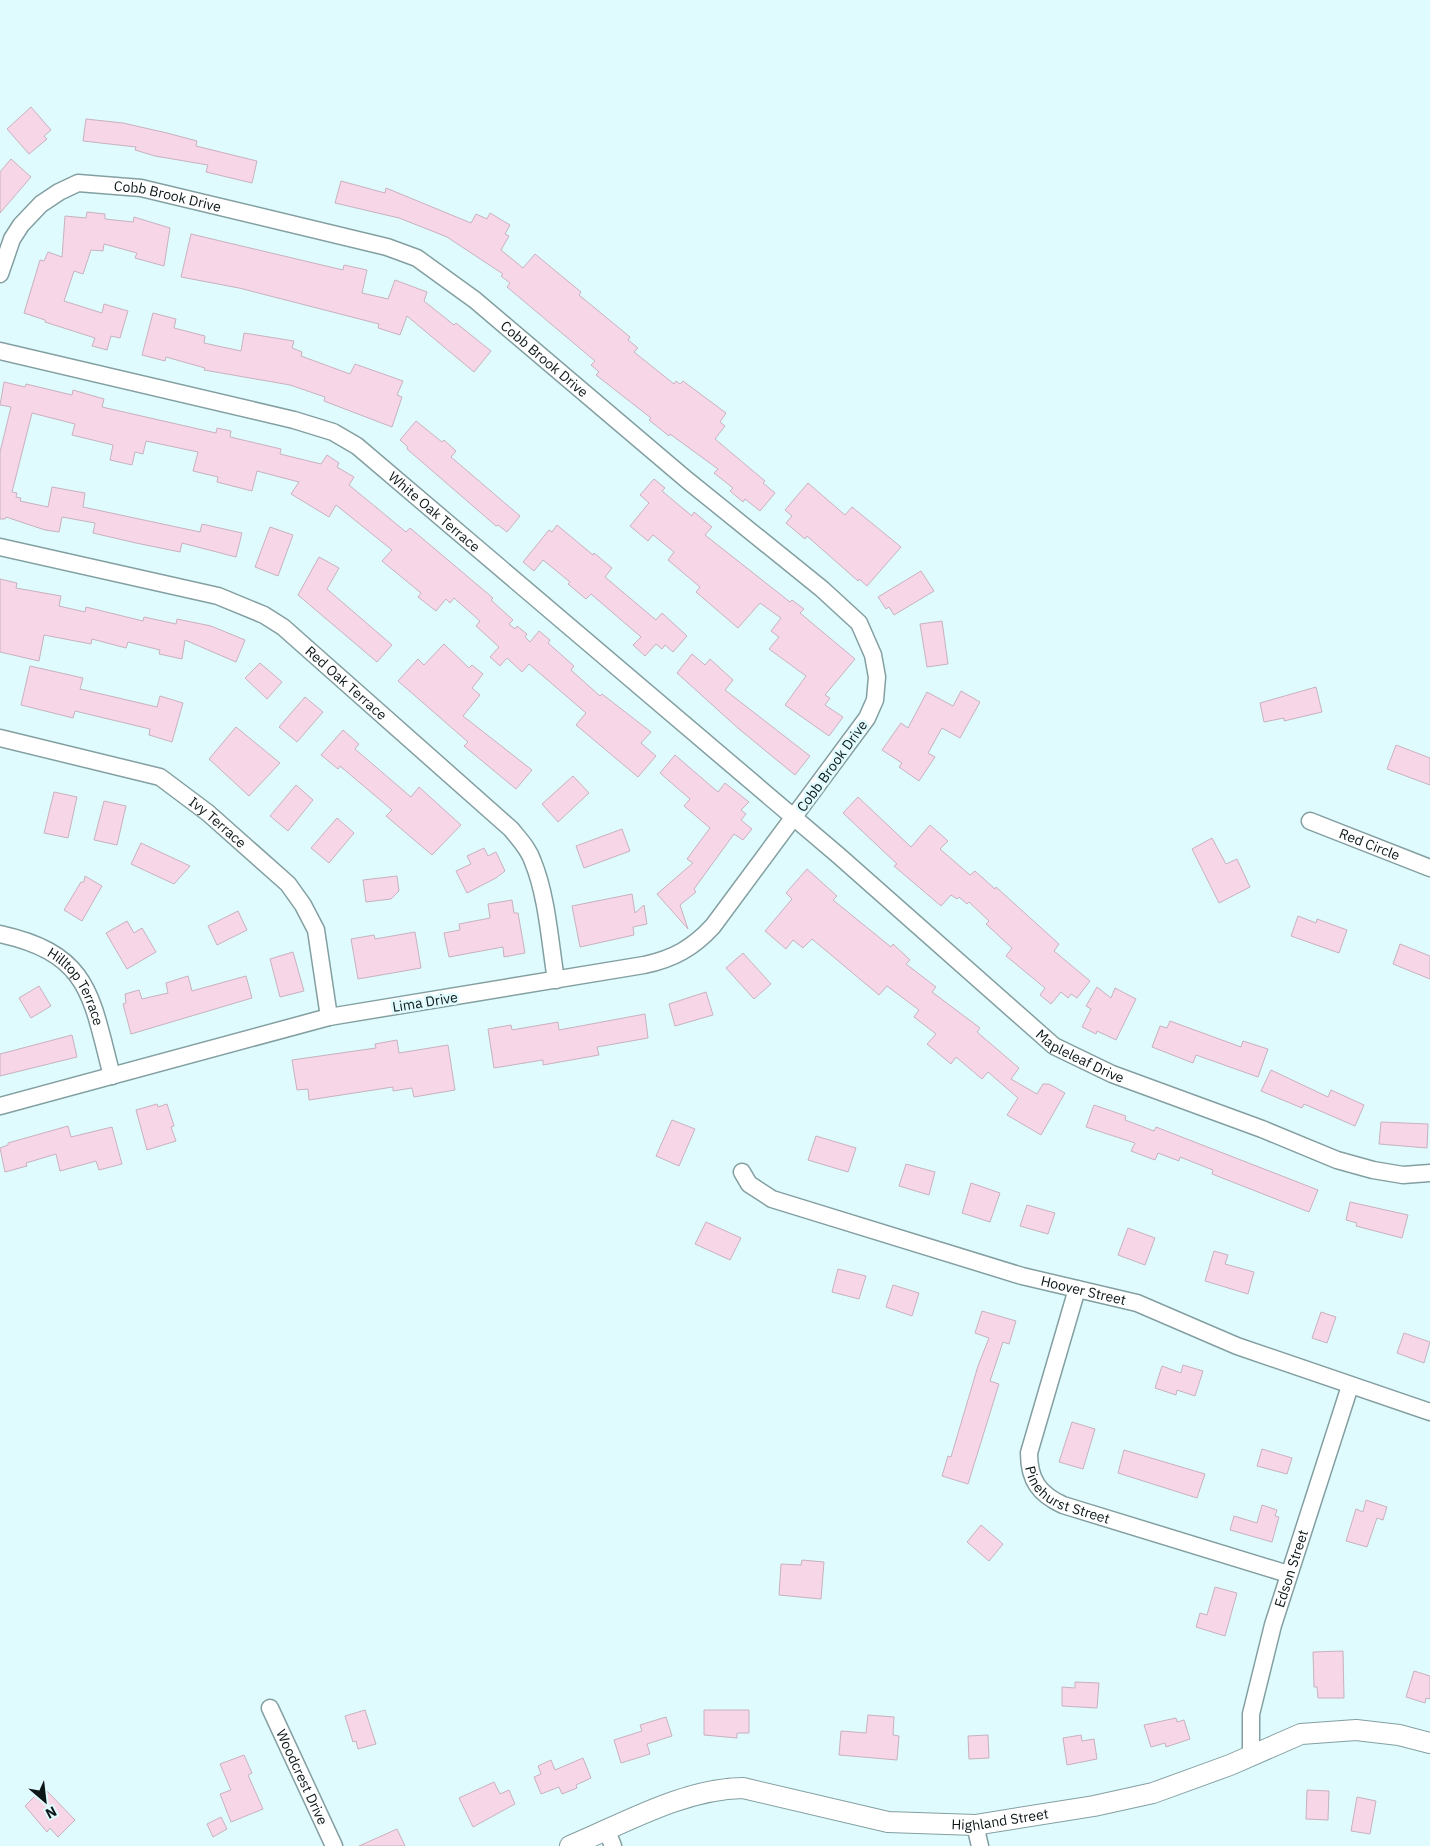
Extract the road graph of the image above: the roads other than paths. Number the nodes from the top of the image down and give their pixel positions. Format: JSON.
{"nodes":[{"id":1,"x":0,"y":274,"type":"edge"},
{"id":2,"x":0,"y":351,"type":"edge"},
{"id":3,"x":0,"y":547,"type":"edge"},
{"id":4,"x":0,"y":738,"type":"edge"},
{"id":5,"x":793,"y":819,"type":"junction"},
{"id":6,"x":1310,"y":821,"type":"dead end"},
{"id":7,"x":1430,"y":868,"type":"edge"},
{"id":8,"x":0,"y":934,"type":"edge"},
{"id":9,"x":556,"y":980,"type":"junction"},
{"id":10,"x":330,"y":1017,"type":"junction"},
{"id":11,"x":112,"y":1076,"type":"junction"},
{"id":12,"x":0,"y":1106,"type":"edge"},
{"id":13,"x":742,"y":1172,"type":"dead end"},
{"id":14,"x":1430,"y":1173,"type":"edge"},
{"id":15,"x":1077,"y":1288,"type":"junction"},
{"id":16,"x":1350,"y":1386,"type":"junction"},
{"id":17,"x":1430,"y":1412,"type":"edge"},
{"id":18,"x":1288,"y":1574,"type":"junction"},
{"id":19,"x":270,"y":1708,"type":"dead end"},
{"id":20,"x":1430,"y":1743,"type":"edge"},
{"id":21,"x":1251,"y":1754,"type":"junction"},
{"id":22,"x":975,"y":1825,"type":"junction"},
{"id":23,"x":610,"y":1838,"type":"edge"},
{"id":24,"x":334,"y":1846,"type":"edge"},
{"id":25,"x":570,"y":1846,"type":"edge"},
{"id":26,"x":980,"y":1846,"type":"edge"}],
"edges":[{"from":1,"to":5,"type":"street","name":"Cobb Brook Drive"},
{"from":2,"to":5,"type":"street","name":"White Oak Terrace"},
{"from":3,"to":9,"type":"street","name":"Red Oak Terrace"},
{"from":4,"to":10,"type":"street","name":"Ivy Terrace"},
{"from":5,"to":9,"type":"street","name":"Lima Drive"},
{"from":5,"to":14,"type":"street","name":"Mapleleaf Drive"},
{"from":6,"to":7,"type":"street","name":"Red Circle"},
{"from":8,"to":11,"type":"street","name":"Hilltop Terrace"},
{"from":9,"to":10,"type":"street","name":"Lima Drive"},
{"from":10,"to":11,"type":"street","name":"Lima Drive"},
{"from":11,"to":12,"type":"street","name":"Lima Drive"},
{"from":13,"to":15,"type":"street","name":"Hoover Street"},
{"from":15,"to":16,"type":"street","name":"Hoover Street"},
{"from":15,"to":18,"type":"street","name":"Pinehurst Street"},
{"from":16,"to":17,"type":"street","name":"Hoover Street"},
{"from":16,"to":18,"type":"street","name":"Edson Street"},
{"from":18,"to":21,"type":"street","name":"Edson Street"},
{"from":19,"to":24,"type":"street","name":"Woodcrest Drive"},
{"from":20,"to":21,"type":"street","name":"Highland Street"},
{"from":21,"to":22,"type":"street","name":"Highland Street"},
{"from":22,"to":23,"type":"street","name":"Highland Street"},
{"from":22,"to":26,"type":"street"},
{"from":23,"to":25,"type":"street","name":"Highland Street"}]}
